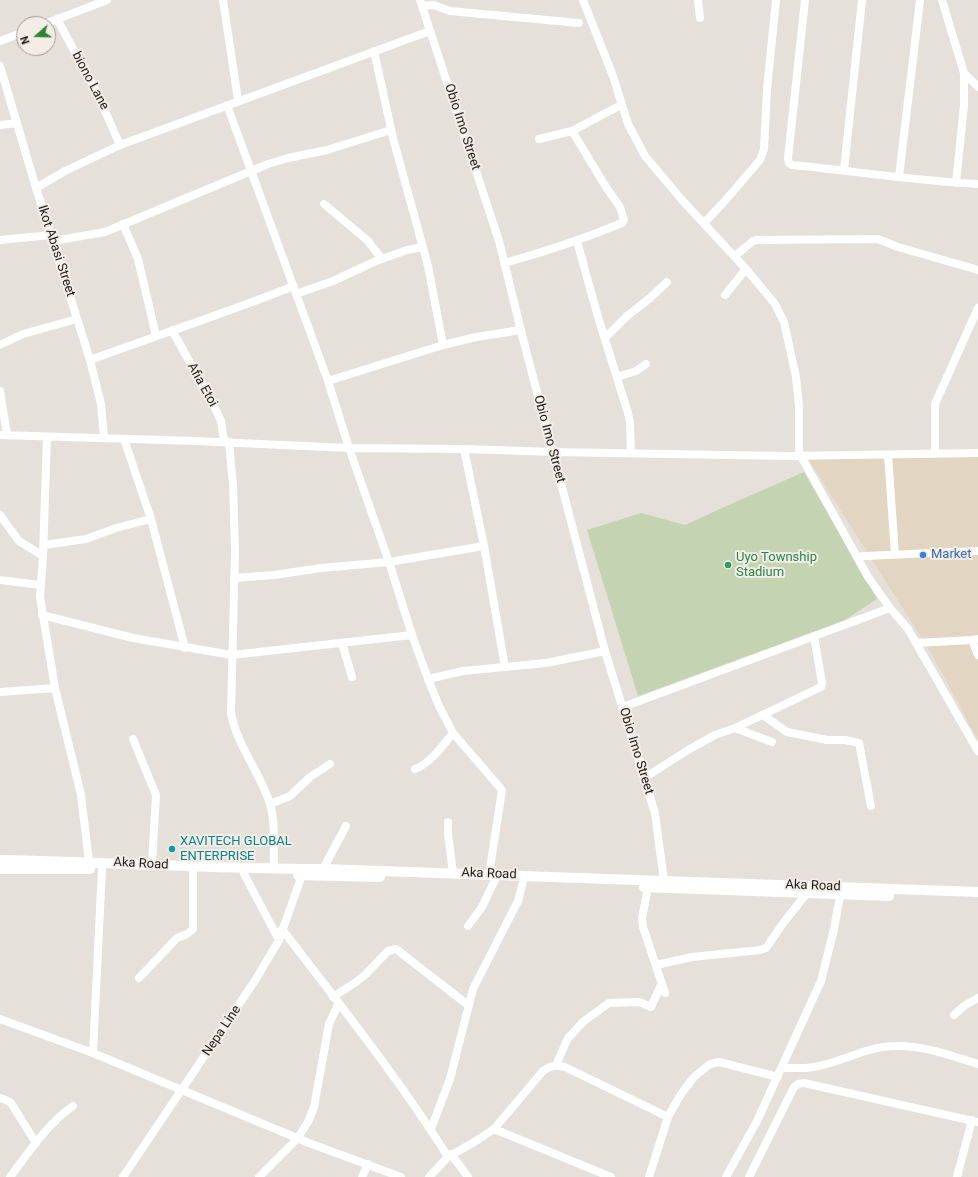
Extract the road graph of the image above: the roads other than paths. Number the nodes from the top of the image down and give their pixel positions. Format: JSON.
{"nodes":[{"id":1,"x":107,"y":0,"type":"edge"},
{"id":2,"x":223,"y":0,"type":"edge"},
{"id":3,"x":583,"y":0,"type":"edge"},
{"id":4,"x":698,"y":0,"type":"edge"},
{"id":5,"x":776,"y":0,"type":"edge"},
{"id":6,"x":805,"y":0,"type":"edge"},
{"id":7,"x":862,"y":0,"type":"edge"},
{"id":8,"x":920,"y":0,"type":"edge"},
{"id":9,"x":942,"y":0,"type":"edge"},
{"id":10,"x":421,"y":3,"type":"edge"},
{"id":11,"x":700,"y":18,"type":"dead end"},
{"id":12,"x":57,"y":19,"type":"joint"},
{"id":13,"x":579,"y":23,"type":"dead end"},
{"id":14,"x":430,"y":30,"type":"junction"},
{"id":15,"x":16,"y":35,"type":"edge"},
{"id":16,"x":0,"y":41,"type":"edge"},
{"id":17,"x":374,"y":51,"type":"junction"},
{"id":18,"x":0,"y":66,"type":"edge"},
{"id":19,"x":964,"y":73,"type":"junction"},
{"id":20,"x":978,"y":87,"type":"edge"},
{"id":21,"x":238,"y":100,"type":"junction"},
{"id":22,"x":621,"y":104,"type":"junction"},
{"id":23,"x":227,"y":105,"type":"junction"},
{"id":24,"x":17,"y":123,"type":"junction"},
{"id":25,"x":0,"y":125,"type":"edge"},
{"id":26,"x":391,"y":130,"type":"junction"},
{"id":27,"x":572,"y":131,"type":"junction"},
{"id":28,"x":539,"y":139,"type":"dead end"},
{"id":29,"x":120,"y":145,"type":"junction"},
{"id":30,"x":844,"y":170,"type":"junction"},
{"id":31,"x":252,"y":172,"type":"junction"},
{"id":32,"x":899,"y":177,"type":"junction"},
{"id":33,"x":956,"y":183,"type":"junction"},
{"id":34,"x":978,"y":184,"type":"edge"},
{"id":35,"x":36,"y":188,"type":"junction"},
{"id":36,"x":324,"y":204,"type":"dead end"},
{"id":37,"x":123,"y":224,"type":"junction"},
{"id":38,"x":704,"y":224,"type":"junction"},
{"id":39,"x":52,"y":238,"type":"junction"},
{"id":40,"x":0,"y":240,"type":"edge"},
{"id":41,"x":577,"y":241,"type":"junction"},
{"id":42,"x":423,"y":246,"type":"junction"},
{"id":43,"x":735,"y":256,"type":"junction"},
{"id":44,"x":382,"y":259,"type":"junction"},
{"id":45,"x":504,"y":263,"type":"junction"},
{"id":46,"x":746,"y":269,"type":"junction"},
{"id":47,"x":978,"y":270,"type":"edge"},
{"id":48,"x":667,"y":282,"type":"dead end"},
{"id":49,"x":295,"y":290,"type":"junction"},
{"id":50,"x":725,"y":294,"type":"dead end"},
{"id":51,"x":978,"y":308,"type":"edge"},
{"id":52,"x":77,"y":319,"type":"junction"},
{"id":53,"x":172,"y":330,"type":"junction"},
{"id":54,"x":521,"y":330,"type":"junction"},
{"id":55,"x":156,"y":336,"type":"junction"},
{"id":56,"x":605,"y":338,"type":"junction"},
{"id":57,"x":0,"y":345,"type":"edge"},
{"id":58,"x":443,"y":345,"type":"junction"},
{"id":59,"x":90,"y":360,"type":"junction"},
{"id":60,"x":646,"y":364,"type":"dead end"},
{"id":61,"x":617,"y":378,"type":"junction"},
{"id":62,"x":328,"y":381,"type":"junction"},
{"id":63,"x":0,"y":391,"type":"edge"},
{"id":64,"x":4,"y":435,"type":"edge"},
{"id":65,"x":47,"y":437,"type":"junction"},
{"id":66,"x":104,"y":438,"type":"junction"},
{"id":67,"x":124,"y":439,"type":"junction"},
{"id":68,"x":227,"y":442,"type":"junction"},
{"id":69,"x":349,"y":448,"type":"junction"},
{"id":70,"x":464,"y":449,"type":"junction"},
{"id":71,"x":553,"y":452,"type":"junction"},
{"id":72,"x":631,"y":453,"type":"junction"},
{"id":73,"x":935,"y":454,"type":"junction"},
{"id":74,"x":978,"y":454,"type":"edge"},
{"id":75,"x":888,"y":455,"type":"junction"},
{"id":76,"x":799,"y":456,"type":"junction"},
{"id":77,"x":0,"y":515,"type":"edge"},
{"id":78,"x":151,"y":519,"type":"junction"},
{"id":79,"x":44,"y":545,"type":"junction"},
{"id":80,"x":484,"y":546,"type":"junction"},
{"id":81,"x":978,"y":551,"type":"edge"},
{"id":82,"x":895,"y":554,"type":"junction"},
{"id":83,"x":43,"y":556,"type":"junction"},
{"id":84,"x":858,"y":557,"type":"junction"},
{"id":85,"x":389,"y":562,"type":"junction"},
{"id":86,"x":234,"y":578,"type":"junction"},
{"id":87,"x":0,"y":580,"type":"edge"},
{"id":88,"x":40,"y":585,"type":"junction"},
{"id":89,"x":890,"y":608,"type":"junction"},
{"id":90,"x":42,"y":615,"type":"junction"},
{"id":91,"x":412,"y":635,"type":"junction"},
{"id":92,"x":814,"y":636,"type":"junction"},
{"id":93,"x":975,"y":639,"type":"edge"},
{"id":94,"x":342,"y":643,"type":"junction"},
{"id":95,"x":916,"y":643,"type":"junction"},
{"id":96,"x":185,"y":648,"type":"junction"},
{"id":97,"x":606,"y":651,"type":"junction"},
{"id":98,"x":232,"y":655,"type":"junction"},
{"id":99,"x":978,"y":655,"type":"edge"},
{"id":100,"x":505,"y":667,"type":"junction"},
{"id":101,"x":352,"y":677,"type":"dead end"},
{"id":102,"x":428,"y":678,"type":"junction"},
{"id":103,"x":55,"y":688,"type":"junction"},
{"id":104,"x":0,"y":692,"type":"edge"},
{"id":105,"x":623,"y":707,"type":"junction"},
{"id":106,"x":763,"y":715,"type":"junction"},
{"id":107,"x":735,"y":728,"type":"junction"},
{"id":108,"x":453,"y":733,"type":"junction"},
{"id":109,"x":133,"y":739,"type":"dead end"},
{"id":110,"x":772,"y":742,"type":"dead end"},
{"id":111,"x":978,"y":751,"type":"edge"},
{"id":112,"x":330,"y":764,"type":"dead end"},
{"id":113,"x":415,"y":769,"type":"dead end"},
{"id":114,"x":644,"y":778,"type":"junction"},
{"id":115,"x":270,"y":804,"type":"junction"},
{"id":116,"x":871,"y":806,"type":"dead end"},
{"id":117,"x":448,"y":822,"type":"dead end"},
{"id":118,"x":346,"y":826,"type":"dead end"},
{"id":119,"x":0,"y":860,"type":"edge"},
{"id":120,"x":89,"y":862,"type":"junction"},
{"id":121,"x":152,"y":865,"type":"junction"},
{"id":122,"x":102,"y":868,"type":"junction"},
{"id":123,"x":0,"y":869,"type":"edge"},
{"id":124,"x":274,"y":869,"type":"junction"},
{"id":125,"x":323,"y":869,"type":"junction"},
{"id":126,"x":193,"y":872,"type":"junction"},
{"id":127,"x":453,"y":873,"type":"junction"},
{"id":128,"x":244,"y":874,"type":"junction"},
{"id":129,"x":302,"y":875,"type":"junction"},
{"id":130,"x":492,"y":878,"type":"junction"},
{"id":131,"x":664,"y":881,"type":"junction"},
{"id":132,"x":523,"y":882,"type":"junction"},
{"id":133,"x":648,"y":887,"type":"junction"},
{"id":134,"x":841,"y":891,"type":"junction"},
{"id":135,"x":978,"y":892,"type":"edge"},
{"id":136,"x":807,"y":894,"type":"junction"},
{"id":137,"x":978,"y":899,"type":"edge"},
{"id":138,"x":468,"y":926,"type":"dead end"},
{"id":139,"x":282,"y":929,"type":"junction"},
{"id":140,"x":278,"y":940,"type":"junction"},
{"id":141,"x":656,"y":964,"type":"junction"},
{"id":142,"x":140,"y":978,"type":"dead end"},
{"id":143,"x":662,"y":983,"type":"junction"},
{"id":144,"x":665,"y":993,"type":"dead end"},
{"id":145,"x":333,"y":996,"type":"junction"},
{"id":146,"x":978,"y":998,"type":"edge"},
{"id":147,"x":339,"y":1003,"type":"junction"},
{"id":148,"x":468,"y":1005,"type":"junction"},
{"id":149,"x":954,"y":1015,"type":"dead end"},
{"id":150,"x":0,"y":1019,"type":"edge"},
{"id":151,"x":94,"y":1053,"type":"junction"},
{"id":152,"x":978,"y":1064,"type":"edge"},
{"id":153,"x":556,"y":1065,"type":"junction"},
{"id":154,"x":782,"y":1068,"type":"junction"},
{"id":155,"x":778,"y":1077,"type":"junction"},
{"id":156,"x":182,"y":1090,"type":"junction"},
{"id":157,"x":0,"y":1098,"type":"edge"},
{"id":158,"x":73,"y":1106,"type":"dead end"},
{"id":159,"x":668,"y":1117,"type":"junction"},
{"id":160,"x":975,"y":1121,"type":"edge"},
{"id":161,"x":431,"y":1129,"type":"junction"},
{"id":162,"x":494,"y":1129,"type":"junction"},
{"id":163,"x":298,"y":1138,"type":"junction"},
{"id":164,"x":36,"y":1143,"type":"junction"},
{"id":165,"x":450,"y":1156,"type":"junction"},
{"id":166,"x":368,"y":1164,"type":"junction"},
{"id":167,"x":10,"y":1177,"type":"edge"},
{"id":168,"x":123,"y":1177,"type":"edge"},
{"id":169,"x":259,"y":1177,"type":"edge"},
{"id":170,"x":362,"y":1177,"type":"edge"},
{"id":171,"x":401,"y":1177,"type":"edge"},
{"id":172,"x":429,"y":1177,"type":"edge"},
{"id":173,"x":468,"y":1177,"type":"edge"},
{"id":174,"x":611,"y":1177,"type":"edge"},
{"id":175,"x":649,"y":1177,"type":"edge"},
{"id":176,"x":726,"y":1177,"type":"edge"},
{"id":177,"x":749,"y":1177,"type":"edge"},
{"id":178,"x":957,"y":1177,"type":"edge"}],
"edges":[{"from":1,"to":12,"type":"street"},
{"from":2,"to":21,"type":"street"},
{"from":3,"to":22,"type":"street"},
{"from":4,"to":11,"type":"street"},
{"from":5,"to":38,"type":"street"},
{"from":6,"to":30,"type":"street"},
{"from":7,"to":30,"type":"street"},
{"from":8,"to":32,"type":"street"},
{"from":9,"to":19,"type":"street"},
{"from":10,"to":13,"type":"street"},
{"from":10,"to":14,"type":"street","name":"Obio Imo Street"},
{"from":12,"to":29,"type":"street","name":"biono Lane"},
{"from":14,"to":17,"type":"street"},
{"from":14,"to":45,"type":"street","name":"Obio Imo Street"},
{"from":15,"to":16,"type":"street"},
{"from":17,"to":21,"type":"street"},
{"from":17,"to":26,"type":"street"},
{"from":18,"to":24,"type":"street","name":"Ikot Abasi Street"},
{"from":19,"to":20,"type":"street"},
{"from":19,"to":33,"type":"street"},
{"from":21,"to":23,"type":"street"},
{"from":22,"to":27,"type":"street"},
{"from":22,"to":38,"type":"street"},
{"from":23,"to":29,"type":"street"},
{"from":23,"to":31,"type":"street"},
{"from":24,"to":25,"type":"street"},
{"from":24,"to":35,"type":"street","name":"Ikot Abasi Street"},
{"from":26,"to":31,"type":"street"},
{"from":26,"to":42,"type":"street"},
{"from":27,"to":28,"type":"street"},
{"from":27,"to":41,"type":"street"},
{"from":29,"to":35,"type":"street"},
{"from":30,"to":32,"type":"street"},
{"from":31,"to":37,"type":"street"},
{"from":31,"to":49,"type":"street"},
{"from":32,"to":33,"type":"street"},
{"from":33,"to":34,"type":"street"},
{"from":35,"to":39,"type":"street","name":"Ikot Abasi Street"},
{"from":36,"to":44,"type":"street"},
{"from":37,"to":39,"type":"street"},
{"from":37,"to":55,"type":"street"},
{"from":38,"to":43,"type":"street"},
{"from":39,"to":40,"type":"street"},
{"from":39,"to":52,"type":"street","name":"Ikot Abasi Street"},
{"from":41,"to":45,"type":"street"},
{"from":41,"to":56,"type":"street"},
{"from":42,"to":44,"type":"street"},
{"from":42,"to":58,"type":"street"},
{"from":43,"to":46,"type":"street"},
{"from":43,"to":47,"type":"street"},
{"from":44,"to":49,"type":"street"},
{"from":45,"to":54,"type":"street","name":"Obio Imo Street"},
{"from":46,"to":50,"type":"street"},
{"from":46,"to":76,"type":"street"},
{"from":48,"to":56,"type":"street"},
{"from":49,"to":53,"type":"street"},
{"from":49,"to":62,"type":"street"},
{"from":51,"to":73,"type":"street"},
{"from":52,"to":57,"type":"street"},
{"from":52,"to":59,"type":"street","name":"Ikot Abasi Street"},
{"from":53,"to":55,"type":"street"},
{"from":53,"to":68,"type":"street","name":"Afia Etoi"},
{"from":54,"to":58,"type":"street"},
{"from":54,"to":71,"type":"street","name":"Obio Imo Street"},
{"from":55,"to":59,"type":"street"},
{"from":56,"to":61,"type":"street"},
{"from":58,"to":62,"type":"street"},
{"from":59,"to":66,"type":"street","name":"Ikot Abasi Street"},
{"from":60,"to":61,"type":"street"},
{"from":61,"to":72,"type":"street"},
{"from":62,"to":69,"type":"street"},
{"from":63,"to":64,"type":"street"},
{"from":64,"to":65,"type":"street"},
{"from":65,"to":66,"type":"street"},
{"from":65,"to":79,"type":"street"},
{"from":66,"to":67,"type":"street"},
{"from":67,"to":68,"type":"street"},
{"from":67,"to":78,"type":"street"},
{"from":68,"to":69,"type":"street"},
{"from":68,"to":86,"type":"street","name":"Afia Etoi"},
{"from":69,"to":70,"type":"street"},
{"from":69,"to":85,"type":"street"},
{"from":70,"to":71,"type":"street"},
{"from":70,"to":80,"type":"street"},
{"from":71,"to":72,"type":"street"},
{"from":71,"to":97,"type":"street","name":"Obio Imo Street"},
{"from":72,"to":76,"type":"street"},
{"from":73,"to":74,"type":"street"},
{"from":73,"to":75,"type":"street"},
{"from":75,"to":76,"type":"street"},
{"from":75,"to":82,"type":"street"},
{"from":76,"to":84,"type":"street"},
{"from":77,"to":83,"type":"street"},
{"from":78,"to":79,"type":"street"},
{"from":78,"to":96,"type":"street"},
{"from":79,"to":83,"type":"street"},
{"from":80,"to":85,"type":"street"},
{"from":80,"to":100,"type":"street"},
{"from":81,"to":82,"type":"street"},
{"from":82,"to":84,"type":"street"},
{"from":83,"to":88,"type":"street"},
{"from":84,"to":89,"type":"street"},
{"from":85,"to":86,"type":"street"},
{"from":85,"to":91,"type":"street"},
{"from":86,"to":98,"type":"street","name":"Afia Etoi"},
{"from":87,"to":88,"type":"street"},
{"from":88,"to":90,"type":"street"},
{"from":89,"to":92,"type":"street"},
{"from":89,"to":95,"type":"street"},
{"from":90,"to":96,"type":"street"},
{"from":90,"to":103,"type":"street"},
{"from":91,"to":94,"type":"street"},
{"from":91,"to":102,"type":"street"},
{"from":92,"to":105,"type":"street"},
{"from":92,"to":106,"type":"street"},
{"from":93,"to":95,"type":"street"},
{"from":93,"to":99,"type":"street"},
{"from":94,"to":98,"type":"street"},
{"from":94,"to":101,"type":"street"},
{"from":95,"to":111,"type":"street"},
{"from":96,"to":98,"type":"street"},
{"from":97,"to":100,"type":"street"},
{"from":97,"to":105,"type":"street","name":"Obio Imo Street"},
{"from":98,"to":115,"type":"street","name":"Afia Etoi"},
{"from":100,"to":102,"type":"street"},
{"from":102,"to":108,"type":"street"},
{"from":103,"to":104,"type":"street"},
{"from":103,"to":120,"type":"street"},
{"from":105,"to":114,"type":"street","name":"Obio Imo Street"},
{"from":106,"to":107,"type":"street"},
{"from":106,"to":116,"type":"street"},
{"from":107,"to":110,"type":"street"},
{"from":107,"to":114,"type":"street"},
{"from":108,"to":113,"type":"street"},
{"from":108,"to":130,"type":"street"},
{"from":109,"to":121,"type":"street"},
{"from":112,"to":115,"type":"street"},
{"from":114,"to":131,"type":"street","name":"Obio Imo Street"},
{"from":115,"to":124,"type":"street","name":"Afia Etoi"},
{"from":117,"to":127,"type":"street"},
{"from":118,"to":125,"type":"street"},
{"from":119,"to":120,"type":"main road","name":"Aka Road"},
{"from":120,"to":121,"type":"main road","name":"Aka Road"},
{"from":121,"to":124,"type":"main road","name":"Aka Road"},
{"from":122,"to":123,"type":"main road","name":"Aka Road"},
{"from":122,"to":126,"type":"main road","name":"Aka Road"},
{"from":122,"to":151,"type":"street"},
{"from":124,"to":125,"type":"main road","name":"Aka Road"},
{"from":125,"to":127,"type":"main road","name":"Aka Road"},
{"from":126,"to":128,"type":"main road","name":"Aka Road"},
{"from":126,"to":142,"type":"street"},
{"from":127,"to":130,"type":"main road","name":"Aka Road"},
{"from":128,"to":129,"type":"main road","name":"Aka Road"},
{"from":128,"to":140,"type":"street"},
{"from":129,"to":130,"type":"main road","name":"Aka Road"},
{"from":129,"to":139,"type":"street","name":"Nepa Line"},
{"from":130,"to":131,"type":"main road","name":"Aka Road"},
{"from":130,"to":132,"type":"main road","name":"Aka Road"},
{"from":130,"to":138,"type":"street"},
{"from":131,"to":134,"type":"main road","name":"Aka Road"},
{"from":132,"to":133,"type":"main road","name":"Aka Road"},
{"from":132,"to":148,"type":"street"},
{"from":133,"to":136,"type":"main road","name":"Aka Road"},
{"from":133,"to":141,"type":"street"},
{"from":134,"to":135,"type":"main road","name":"Aka Road"},
{"from":134,"to":136,"type":"main road","name":"Aka Road"},
{"from":134,"to":137,"type":"main road","name":"Aka Road"},
{"from":134,"to":154,"type":"street"},
{"from":136,"to":141,"type":"street"},
{"from":139,"to":140,"type":"street","name":"Nepa Line"},
{"from":139,"to":145,"type":"street"},
{"from":140,"to":156,"type":"street","name":"Nepa Line"},
{"from":141,"to":143,"type":"street"},
{"from":143,"to":144,"type":"street"},
{"from":143,"to":153,"type":"street"},
{"from":145,"to":147,"type":"street"},
{"from":145,"to":148,"type":"street"},
{"from":146,"to":149,"type":"street"},
{"from":147,"to":161,"type":"street"},
{"from":147,"to":163,"type":"street"},
{"from":148,"to":161,"type":"street"},
{"from":150,"to":151,"type":"street"},
{"from":151,"to":156,"type":"street"},
{"from":152,"to":154,"type":"street"},
{"from":153,"to":159,"type":"street"},
{"from":153,"to":162,"type":"street"},
{"from":154,"to":155,"type":"street"},
{"from":155,"to":159,"type":"street"},
{"from":155,"to":176,"type":"street"},
{"from":156,"to":163,"type":"street"},
{"from":156,"to":168,"type":"street","name":"Nepa Line"},
{"from":157,"to":164,"type":"street"},
{"from":158,"to":164,"type":"street"},
{"from":159,"to":175,"type":"street"},
{"from":160,"to":177,"type":"street"},
{"from":160,"to":178,"type":"street"},
{"from":161,"to":165,"type":"street"},
{"from":162,"to":165,"type":"street"},
{"from":162,"to":174,"type":"street"},
{"from":163,"to":166,"type":"street"},
{"from":163,"to":169,"type":"street"},
{"from":164,"to":167,"type":"street"},
{"from":165,"to":172,"type":"street"},
{"from":165,"to":173,"type":"street"},
{"from":166,"to":170,"type":"street"},
{"from":166,"to":171,"type":"street"}]}
